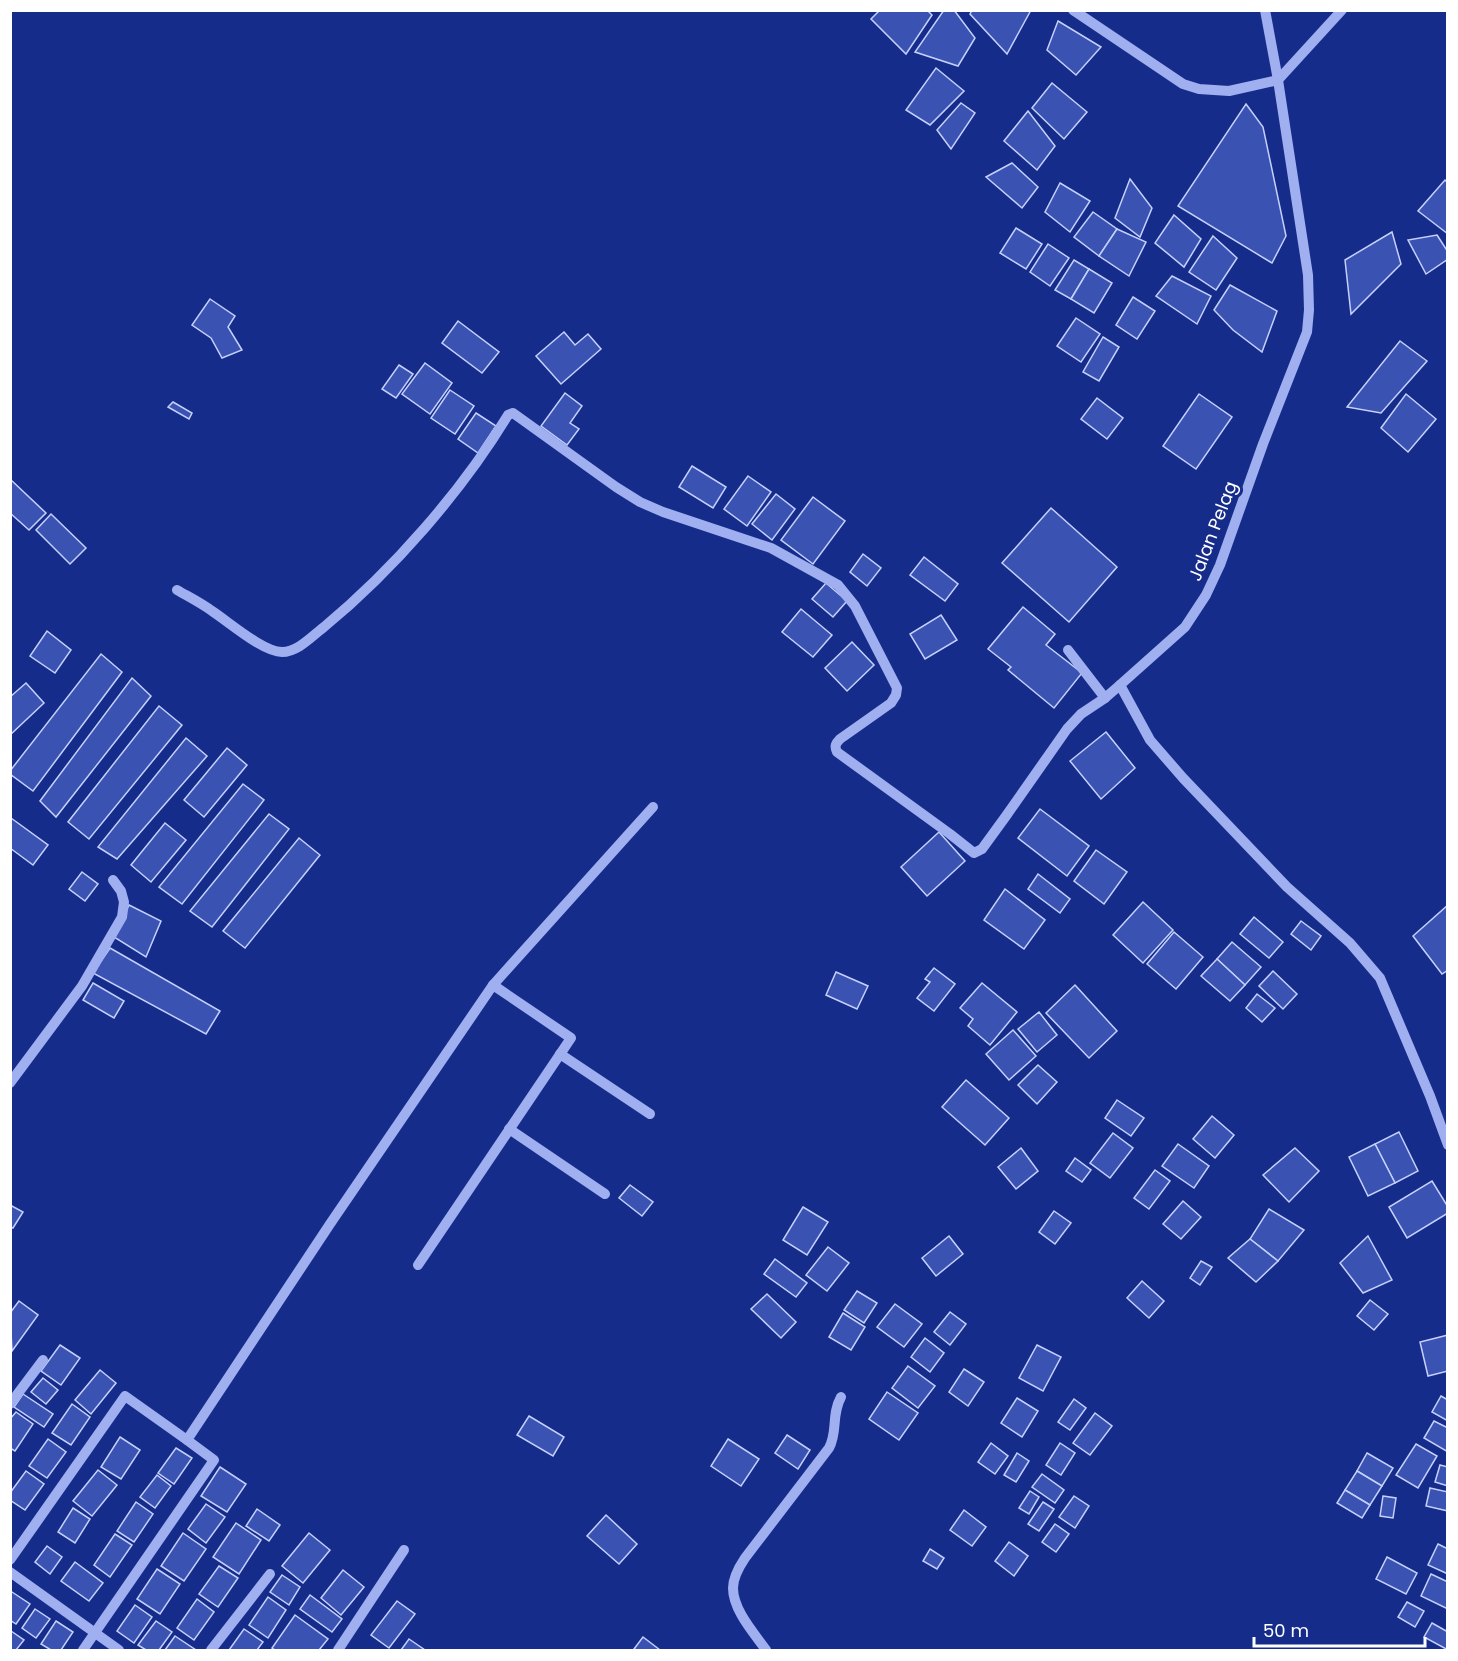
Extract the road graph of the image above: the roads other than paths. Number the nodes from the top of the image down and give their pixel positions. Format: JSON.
{"nodes":[{"id":1,"x":1073,"y":10,"type":"edge"},
{"id":2,"x":1265,"y":10,"type":"edge"},
{"id":3,"x":1342,"y":10,"type":"edge"},
{"id":4,"x":1278,"y":80,"type":"junction"},
{"id":5,"x":177,"y":590,"type":"dead end"},
{"id":6,"x":1068,"y":650,"type":"dead end"},
{"id":7,"x":1120,"y":685,"type":"junction"},
{"id":8,"x":1105,"y":698,"type":"junction"},
{"id":9,"x":653,"y":807,"type":"dead end"},
{"id":10,"x":113,"y":880,"type":"dead end"},
{"id":11,"x":493,"y":985,"type":"junction"},
{"id":12,"x":560,"y":1054,"type":"junction"},
{"id":13,"x":10,"y":1083,"type":"edge"},
{"id":14,"x":650,"y":1114,"type":"dead end"},
{"id":15,"x":509,"y":1130,"type":"junction"},
{"id":16,"x":1448,"y":1145,"type":"edge"},
{"id":17,"x":605,"y":1194,"type":"dead end"},
{"id":18,"x":418,"y":1265,"type":"dead end"},
{"id":19,"x":43,"y":1360,"type":"dead end"},
{"id":20,"x":841,"y":1397,"type":"dead end"},
{"id":21,"x":10,"y":1404,"type":"edge"},
{"id":22,"x":187,"y":1440,"type":"junction"},
{"id":23,"x":404,"y":1550,"type":"dead end"},
{"id":24,"x":10,"y":1560,"type":"edge"},
{"id":25,"x":10,"y":1572,"type":"edge"},
{"id":26,"x":270,"y":1575,"type":"dead end"},
{"id":27,"x":95,"y":1632,"type":"junction"},
{"id":28,"x":343,"y":1648,"type":"edge"},
{"id":29,"x":83,"y":1650,"type":"edge"},
{"id":30,"x":119,"y":1650,"type":"edge"},
{"id":31,"x":211,"y":1650,"type":"edge"},
{"id":32,"x":766,"y":1650,"type":"edge"}],
"edges":[{"from":1,"to":4,"type":"street"},
{"from":2,"to":4,"type":"street","name":"Jalan Pelag"},
{"from":3,"to":4,"type":"street"},
{"from":4,"to":7,"type":"street","name":"Jalan Pelag"},
{"from":5,"to":8,"type":"street","name":"Jalan Pelag"},
{"from":6,"to":8,"type":"street"},
{"from":7,"to":8,"type":"street","name":"Jalan Pelag"},
{"from":7,"to":16,"type":"street"},
{"from":9,"to":11,"type":"street"},
{"from":10,"to":13,"type":"street"},
{"from":11,"to":12,"type":"street"},
{"from":11,"to":22,"type":"street"},
{"from":12,"to":14,"type":"street"},
{"from":12,"to":15,"type":"street"},
{"from":15,"to":17,"type":"street"},
{"from":15,"to":18,"type":"street"},
{"from":19,"to":21,"type":"street"},
{"from":20,"to":32,"type":"street"},
{"from":22,"to":24,"type":"street"},
{"from":22,"to":27,"type":"street"},
{"from":23,"to":28,"type":"street"},
{"from":25,"to":27,"type":"street"},
{"from":26,"to":31,"type":"street"},
{"from":27,"to":29,"type":"street"},
{"from":27,"to":30,"type":"street"}]}
